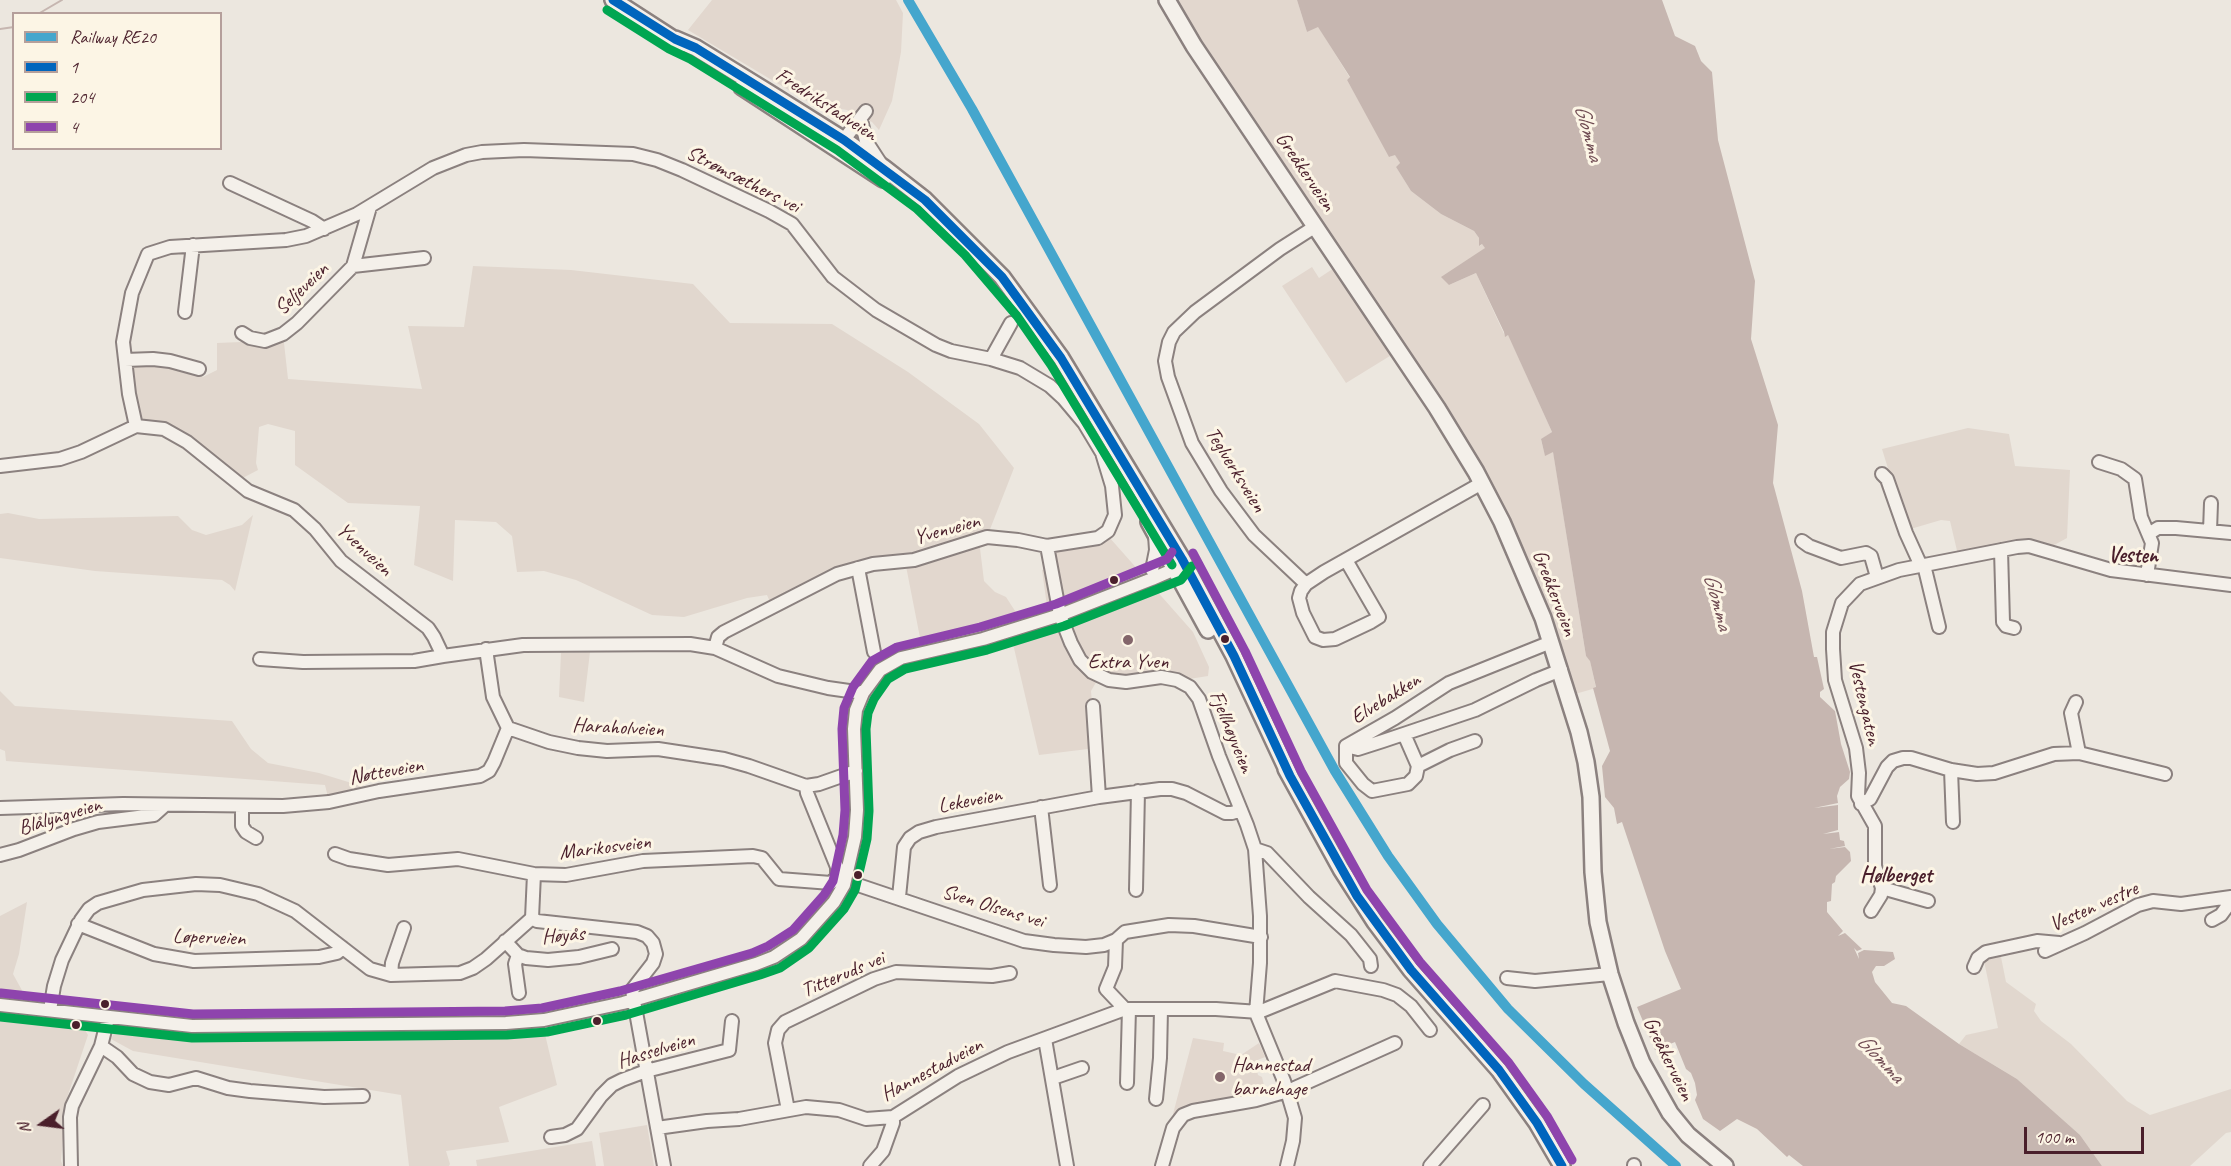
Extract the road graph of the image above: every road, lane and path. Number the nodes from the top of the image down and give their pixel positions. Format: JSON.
{"nodes":[{"id":1,"x":613,"y":0,"type":"edge"},
{"id":2,"x":1167,"y":0,"type":"edge"},
{"id":3,"x":840,"y":144,"type":"junction"},
{"id":4,"x":884,"y":168,"type":"junction"},
{"id":5,"x":230,"y":183,"type":"dead end"},
{"id":6,"x":370,"y":207,"type":"junction"},
{"id":7,"x":945,"y":221,"type":"junction"},
{"id":8,"x":1316,"y":226,"type":"junction"},
{"id":9,"x":324,"y":229,"type":"junction"},
{"id":10,"x":193,"y":245,"type":"junction"},
{"id":11,"x":424,"y":258,"type":"dead end"},
{"id":12,"x":353,"y":266,"type":"junction"},
{"id":13,"x":185,"y":312,"type":"dead end"},
{"id":14,"x":1011,"y":324,"type":"dead end"},
{"id":15,"x":242,"y":333,"type":"dead end"},
{"id":16,"x":991,"y":359,"type":"junction"},
{"id":17,"x":125,"y":360,"type":"junction"},
{"id":18,"x":199,"y":369,"type":"dead end"},
{"id":19,"x":1090,"y":406,"type":"junction"},
{"id":20,"x":136,"y":426,"type":"junction"},
{"id":21,"x":2099,"y":462,"type":"dead end"},
{"id":22,"x":0,"y":466,"type":"edge"},
{"id":23,"x":1882,"y":474,"type":"dead end"},
{"id":24,"x":1482,"y":483,"type":"junction"},
{"id":25,"x":2211,"y":503,"type":"dead end"},
{"id":26,"x":1154,"y":531,"type":"junction"},
{"id":27,"x":2210,"y":531,"type":"junction"},
{"id":28,"x":2150,"y":533,"type":"junction"},
{"id":29,"x":2231,"y":533,"type":"edge"},
{"id":30,"x":1802,"y":541,"type":"dead end"},
{"id":31,"x":1047,"y":546,"type":"junction"},
{"id":32,"x":2001,"y":550,"type":"junction"},
{"id":33,"x":1346,"y":560,"type":"junction"},
{"id":34,"x":1176,"y":563,"type":"junction"},
{"id":35,"x":1922,"y":565,"type":"junction"},
{"id":36,"x":858,"y":568,"type":"junction"},
{"id":37,"x":1152,"y":570,"type":"junction"},
{"id":38,"x":2147,"y":575,"type":"junction"},
{"id":39,"x":1877,"y":576,"type":"junction"},
{"id":40,"x":1306,"y":584,"type":"junction"},
{"id":41,"x":2231,"y":585,"type":"edge"},
{"id":42,"x":1128,"y":587,"type":"junction"},
{"id":43,"x":1060,"y":615,"type":"junction"},
{"id":44,"x":1939,"y":627,"type":"dead end"},
{"id":45,"x":2014,"y":628,"type":"dead end"},
{"id":46,"x":1551,"y":642,"type":"junction"},
{"id":47,"x":715,"y":648,"type":"junction"},
{"id":48,"x":486,"y":649,"type":"junction"},
{"id":49,"x":874,"y":652,"type":"dead end"},
{"id":50,"x":443,"y":656,"type":"junction"},
{"id":51,"x":260,"y":659,"type":"dead end"},
{"id":52,"x":1561,"y":670,"type":"junction"},
{"id":53,"x":863,"y":693,"type":"junction"},
{"id":54,"x":2076,"y":702,"type":"dead end"},
{"id":55,"x":1093,"y":706,"type":"dead end"},
{"id":56,"x":508,"y":728,"type":"junction"},
{"id":57,"x":1404,"y":734,"type":"junction"},
{"id":58,"x":1475,"y":741,"type":"dead end"},
{"id":59,"x":1346,"y":746,"type":"junction"},
{"id":60,"x":2079,"y":753,"type":"junction"},
{"id":61,"x":1418,"y":766,"type":"junction"},
{"id":62,"x":1950,"y":770,"type":"junction"},
{"id":63,"x":856,"y":771,"type":"junction"},
{"id":64,"x":2165,"y":774,"type":"dead end"},
{"id":65,"x":806,"y":786,"type":"junction"},
{"id":66,"x":1138,"y":791,"type":"junction"},
{"id":67,"x":1100,"y":796,"type":"junction"},
{"id":68,"x":1862,"y":804,"type":"junction"},
{"id":69,"x":164,"y":806,"type":"junction"},
{"id":70,"x":242,"y":806,"type":"junction"},
{"id":71,"x":1041,"y":807,"type":"junction"},
{"id":72,"x":0,"y":808,"type":"edge"},
{"id":73,"x":1241,"y":810,"type":"junction"},
{"id":74,"x":1953,"y":822,"type":"dead end"},
{"id":75,"x":256,"y":838,"type":"dead end"},
{"id":76,"x":1255,"y":849,"type":"junction"},
{"id":77,"x":335,"y":854,"type":"dead end"},
{"id":78,"x":0,"y":855,"type":"edge"},
{"id":79,"x":534,"y":874,"type":"junction"},
{"id":80,"x":1050,"y":885,"type":"dead end"},
{"id":81,"x":861,"y":886,"type":"dead end"},
{"id":82,"x":1882,"y":888,"type":"junction"},
{"id":83,"x":1136,"y":890,"type":"dead end"},
{"id":84,"x":899,"y":897,"type":"junction"},
{"id":85,"x":2229,"y":897,"type":"edge"},
{"id":86,"x":1928,"y":901,"type":"dead end"},
{"id":87,"x":1871,"y":911,"type":"dead end"},
{"id":88,"x":532,"y":918,"type":"junction"},
{"id":89,"x":2212,"y":920,"type":"dead end"},
{"id":90,"x":78,"y":924,"type":"junction"},
{"id":91,"x":404,"y":928,"type":"dead end"},
{"id":92,"x":1261,"y":937,"type":"junction"},
{"id":93,"x":1116,"y":940,"type":"junction"},
{"id":94,"x":505,"y":942,"type":"junction"},
{"id":95,"x":2060,"y":943,"type":"junction"},
{"id":96,"x":343,"y":948,"type":"junction"},
{"id":97,"x":612,"y":949,"type":"dead end"},
{"id":98,"x":2045,"y":951,"type":"dead end"},
{"id":99,"x":518,"y":955,"type":"junction"},
{"id":100,"x":1371,"y":966,"type":"dead end"},
{"id":101,"x":1974,"y":967,"type":"dead end"},
{"id":102,"x":1010,"y":973,"type":"dead end"},
{"id":103,"x":1610,"y":974,"type":"junction"},
{"id":104,"x":391,"y":975,"type":"junction"},
{"id":105,"x":1507,"y":978,"type":"dead end"},
{"id":106,"x":519,"y":993,"type":"dead end"},
{"id":107,"x":635,"y":999,"type":"junction"},
{"id":108,"x":0,"y":1005,"type":"edge"},
{"id":109,"x":1127,"y":1009,"type":"junction"},
{"id":110,"x":1161,"y":1009,"type":"junction"},
{"id":111,"x":50,"y":1010,"type":"junction"},
{"id":112,"x":1256,"y":1013,"type":"junction"},
{"id":113,"x":108,"y":1018,"type":"junction"},
{"id":114,"x":732,"y":1021,"type":"dead end"},
{"id":115,"x":1430,"y":1030,"type":"dead end"},
{"id":116,"x":1045,"y":1039,"type":"junction"},
{"id":117,"x":1395,"y":1043,"type":"dead end"},
{"id":118,"x":101,"y":1046,"type":"junction"},
{"id":119,"x":1082,"y":1068,"type":"dead end"},
{"id":120,"x":646,"y":1071,"type":"junction"},
{"id":121,"x":1053,"y":1078,"type":"junction"},
{"id":122,"x":1127,"y":1083,"type":"dead end"},
{"id":123,"x":1288,"y":1091,"type":"junction"},
{"id":124,"x":363,"y":1096,"type":"dead end"},
{"id":125,"x":1155,"y":1099,"type":"dead end"},
{"id":126,"x":1483,"y":1105,"type":"dead end"},
{"id":127,"x":788,"y":1110,"type":"junction"},
{"id":128,"x":893,"y":1116,"type":"junction"},
{"id":129,"x":657,"y":1128,"type":"junction"},
{"id":130,"x":551,"y":1137,"type":"dead end"},
{"id":131,"x":71,"y":1166,"type":"edge"},
{"id":132,"x":664,"y":1166,"type":"edge"},
{"id":133,"x":870,"y":1166,"type":"edge"},
{"id":134,"x":1067,"y":1166,"type":"edge"},
{"id":135,"x":1162,"y":1166,"type":"edge"},
{"id":136,"x":1287,"y":1166,"type":"edge"},
{"id":137,"x":1430,"y":1166,"type":"edge"},
{"id":138,"x":1562,"y":1166,"type":"edge"},
{"id":139,"x":1725,"y":1166,"type":"edge"}],
"edges":[{"from":1,"to":3,"type":"main road","name":"Fredrikstadveien"},
{"from":2,"to":8,"type":"main road","name":"Greåkerveien"},
{"from":3,"to":4,"type":"main road","name":"Fredrikstadveien"},
{"from":3,"to":4,"type":"street"},
{"from":3,"to":7,"type":"main road","name":"Fredrikstadveien"},
{"from":4,"to":7,"type":"main road","name":"Fredrikstadveien"},
{"from":5,"to":9,"type":"street"},
{"from":6,"to":9,"type":"street","name":"Strømsæthers vei"},
{"from":6,"to":12,"type":"street"},
{"from":6,"to":16,"type":"street","name":"Strømsæthers vei"},
{"from":7,"to":19,"type":"main road","name":"Fredrikstadveien"},
{"from":8,"to":24,"type":"main road","name":"Greåkerveien"},
{"from":8,"to":40,"type":"street","name":"Teglverksveien"},
{"from":9,"to":10,"type":"street","name":"Strømsæthers vei"},
{"from":10,"to":13,"type":"street"},
{"from":10,"to":17,"type":"street","name":"Strømsæthers vei"},
{"from":11,"to":12,"type":"street"},
{"from":12,"to":15,"type":"street","name":"Seljeveien"},
{"from":14,"to":16,"type":"street"},
{"from":16,"to":31,"type":"street","name":"Strømsæthers vei"},
{"from":17,"to":18,"type":"street"},
{"from":17,"to":20,"type":"street","name":"Strømsæthers vei"},
{"from":19,"to":26,"type":"main road","name":"Fredrikstadveien"},
{"from":19,"to":34,"type":"main road","name":"Fredrikstadveien"},
{"from":20,"to":22,"type":"street"},
{"from":20,"to":50,"type":"street","name":"Yvenveien"},
{"from":21,"to":28,"type":"street"},
{"from":23,"to":35,"type":"street"},
{"from":24,"to":33,"type":"street"},
{"from":24,"to":46,"type":"main road","name":"Greåkerveien"},
{"from":25,"to":27,"type":"street"},
{"from":26,"to":34,"type":"main road","name":"Fredrikstadveien"},
{"from":26,"to":37,"type":"street"},
{"from":27,"to":28,"type":"street"},
{"from":27,"to":29,"type":"street"},
{"from":28,"to":38,"type":"street"},
{"from":30,"to":39,"type":"street"},
{"from":31,"to":36,"type":"street","name":"Yvenveien"},
{"from":31,"to":43,"type":"street"},
{"from":32,"to":35,"type":"street","name":"Vestengaten"},
{"from":32,"to":38,"type":"street","name":"Vestengaten"},
{"from":32,"to":45,"type":"street"},
{"from":33,"to":40,"type":"street"},
{"from":33,"to":40,"type":"street"},
{"from":34,"to":37,"type":"street"},
{"from":34,"to":42,"type":"street"},
{"from":34,"to":138,"type":"main road","name":"Fredrikstadveien"},
{"from":35,"to":39,"type":"street","name":"Vestengaten"},
{"from":35,"to":44,"type":"street"},
{"from":36,"to":47,"type":"street","name":"Yvenveien"},
{"from":36,"to":49,"type":"street"},
{"from":37,"to":42,"type":"street"},
{"from":38,"to":41,"type":"street","name":"Vestengaten"},
{"from":39,"to":68,"type":"street","name":"Vestengaten"},
{"from":42,"to":43,"type":"street"},
{"from":43,"to":53,"type":"street"},
{"from":43,"to":73,"type":"street","name":"Fjellhøyveien"},
{"from":46,"to":52,"type":"main road","name":"Greåkerveien"},
{"from":46,"to":59,"type":"street","name":"Elvebakken"},
{"from":47,"to":48,"type":"street"},
{"from":47,"to":53,"type":"street"},
{"from":48,"to":50,"type":"street"},
{"from":48,"to":56,"type":"street"},
{"from":50,"to":51,"type":"street"},
{"from":52,"to":57,"type":"street"},
{"from":52,"to":103,"type":"main road","name":"Greåkerveien"},
{"from":53,"to":63,"type":"street"},
{"from":54,"to":60,"type":"street"},
{"from":55,"to":67,"type":"street"},
{"from":56,"to":65,"type":"street","name":"Haraholveien"},
{"from":56,"to":70,"type":"street","name":"Nøtteveien"},
{"from":57,"to":59,"type":"street"},
{"from":57,"to":61,"type":"street","name":"Elvebakken"},
{"from":58,"to":61,"type":"street"},
{"from":59,"to":61,"type":"street","name":"Elvebakken"},
{"from":60,"to":62,"type":"street","name":"Vestengaten"},
{"from":60,"to":64,"type":"street","name":"Vestengaten"},
{"from":62,"to":68,"type":"street","name":"Vestengaten"},
{"from":62,"to":74,"type":"street"},
{"from":63,"to":65,"type":"street"},
{"from":63,"to":107,"type":"street"},
{"from":65,"to":79,"type":"street","name":"Marikosveien"},
{"from":66,"to":67,"type":"street","name":"Lekeveien"},
{"from":66,"to":73,"type":"street","name":"Lekeveien"},
{"from":66,"to":83,"type":"street"},
{"from":67,"to":71,"type":"street","name":"Lekeveien"},
{"from":68,"to":82,"type":"street","name":"Vestengaten"},
{"from":69,"to":70,"type":"street","name":"Nøtteveien"},
{"from":69,"to":72,"type":"street","name":"Nøtteveien"},
{"from":69,"to":78,"type":"street","name":"Blålyngveien"},
{"from":70,"to":75,"type":"street"},
{"from":71,"to":80,"type":"street"},
{"from":71,"to":84,"type":"street","name":"Lekeveien"},
{"from":73,"to":76,"type":"street","name":"Fjellhøyveien"},
{"from":76,"to":92,"type":"street","name":"Fjellhøyveien"},
{"from":76,"to":100,"type":"street"},
{"from":77,"to":79,"type":"street","name":"Marikosveien"},
{"from":79,"to":88,"type":"street"},
{"from":81,"to":84,"type":"street","name":"Sven Olsens vei"},
{"from":82,"to":86,"type":"street"},
{"from":82,"to":87,"type":"street"},
{"from":84,"to":93,"type":"street","name":"Sven Olsens vei"},
{"from":85,"to":89,"type":"street"},
{"from":85,"to":95,"type":"street","name":"Vesten vestre"},
{"from":88,"to":94,"type":"street"},
{"from":88,"to":107,"type":"street"},
{"from":90,"to":96,"type":"street","name":"Løperveien"},
{"from":90,"to":96,"type":"street"},
{"from":90,"to":111,"type":"street"},
{"from":91,"to":104,"type":"street"},
{"from":92,"to":93,"type":"street","name":"Sven Olsens vei"},
{"from":92,"to":112,"type":"street","name":"Fjellhøyveien"},
{"from":93,"to":109,"type":"street"},
{"from":94,"to":99,"type":"street","name":"Høyås"},
{"from":94,"to":104,"type":"street"},
{"from":95,"to":98,"type":"street","name":"Vesten vestre"},
{"from":95,"to":101,"type":"street"},
{"from":96,"to":104,"type":"street"},
{"from":97,"to":99,"type":"street","name":"Høyås"},
{"from":99,"to":106,"type":"street","name":"Høyås"},
{"from":102,"to":127,"type":"street","name":"Titteruds vei"},
{"from":103,"to":105,"type":"street"},
{"from":103,"to":139,"type":"main road","name":"Greåkerveien"},
{"from":107,"to":113,"type":"street"},
{"from":107,"to":120,"type":"street"},
{"from":108,"to":111,"type":"street"},
{"from":109,"to":110,"type":"street","name":"Hannestadveien"},
{"from":109,"to":116,"type":"street","name":"Hannestadveien"},
{"from":109,"to":122,"type":"street"},
{"from":110,"to":112,"type":"street","name":"Hannestadveien"},
{"from":110,"to":125,"type":"street"},
{"from":111,"to":113,"type":"street"},
{"from":112,"to":115,"type":"street","name":"Hannestadveien"},
{"from":112,"to":123,"type":"street","name":"Fjellhøyveien"},
{"from":113,"to":118,"type":"street"},
{"from":114,"to":120,"type":"street","name":"Hasselveien"},
{"from":116,"to":121,"type":"street"},
{"from":116,"to":128,"type":"street","name":"Hannestadveien"},
{"from":117,"to":123,"type":"street"},
{"from":118,"to":124,"type":"street"},
{"from":118,"to":131,"type":"street"},
{"from":119,"to":121,"type":"street"},
{"from":120,"to":129,"type":"street"},
{"from":120,"to":130,"type":"street","name":"Hasselveien"},
{"from":121,"to":134,"type":"street"},
{"from":123,"to":135,"type":"street"},
{"from":123,"to":136,"type":"street","name":"Fjellhøyveien"},
{"from":126,"to":137,"type":"street"},
{"from":127,"to":128,"type":"street","name":"Hannestadveien"},
{"from":127,"to":129,"type":"street","name":"Hannestadveien"},
{"from":128,"to":133,"type":"street"},
{"from":129,"to":132,"type":"street"}]}
